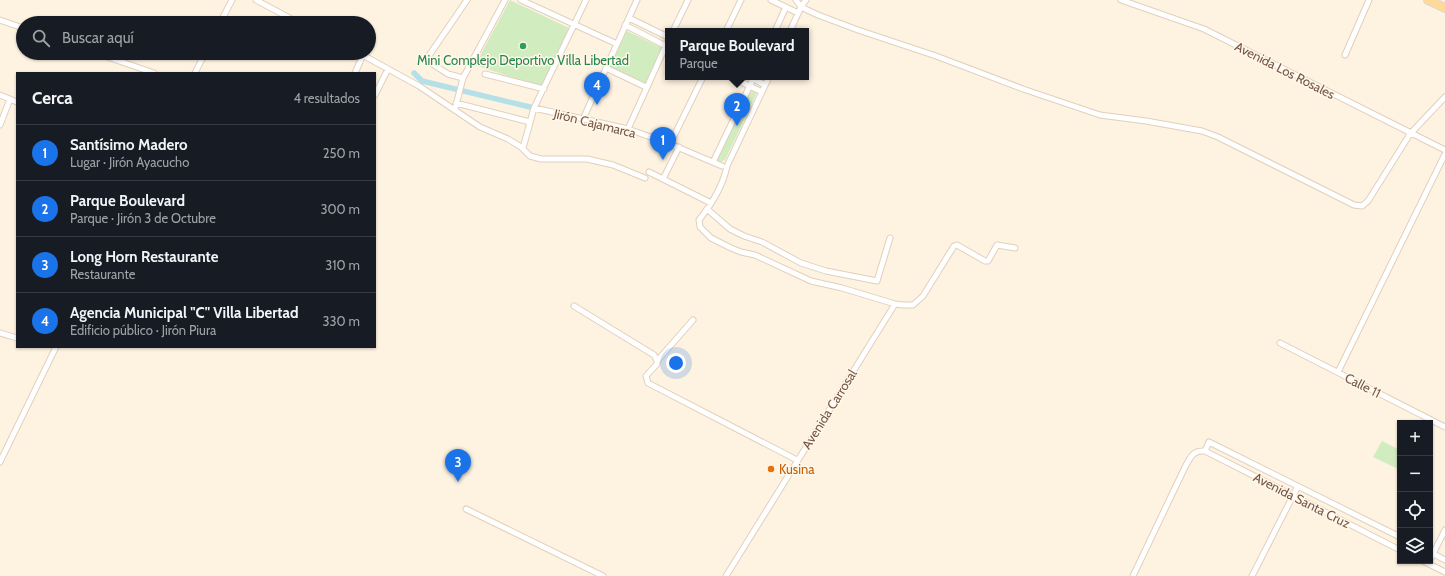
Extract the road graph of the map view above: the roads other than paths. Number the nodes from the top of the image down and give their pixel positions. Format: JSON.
{"nodes":[{"id":1,"x":232,"y":0,"type":"edge"},
{"id":2,"x":256,"y":0,"type":"edge"},
{"id":3,"x":467,"y":0,"type":"edge"},
{"id":4,"x":505,"y":0,"type":"edge"},
{"id":5,"x":520,"y":0,"type":"edge"},
{"id":6,"x":586,"y":0,"type":"edge"},
{"id":7,"x":637,"y":0,"type":"edge"},
{"id":8,"x":688,"y":0,"type":"edge"},
{"id":9,"x":741,"y":0,"type":"edge"},
{"id":10,"x":772,"y":0,"type":"edge"},
{"id":11,"x":796,"y":0,"type":"edge"},
{"id":12,"x":806,"y":0,"type":"edge"},
{"id":13,"x":1121,"y":0,"type":"edge"},
{"id":14,"x":1369,"y":0,"type":"edge"},
{"id":15,"x":1428,"y":0,"type":"edge"},
{"id":16,"x":786,"y":7,"type":"junction"},
{"id":17,"x":1445,"y":8,"type":"edge"},
{"id":18,"x":800,"y":10,"type":"junction"},
{"id":19,"x":224,"y":16,"type":"edge"},
{"id":20,"x":286,"y":16,"type":"edge"},
{"id":21,"x":629,"y":18,"type":"junction"},
{"id":22,"x":0,"y":20,"type":"edge"},
{"id":23,"x":625,"y":25,"type":"junction"},
{"id":24,"x":16,"y":26,"type":"edge"},
{"id":25,"x":575,"y":26,"type":"junction"},
{"id":26,"x":674,"y":28,"type":"edge"},
{"id":27,"x":727,"y":28,"type":"edge"},
{"id":28,"x":776,"y":28,"type":"edge"},
{"id":29,"x":791,"y":28,"type":"edge"},
{"id":30,"x":665,"y":36,"type":"edge"},
{"id":31,"x":617,"y":44,"type":"junction"},
{"id":32,"x":665,"y":44,"type":"edge"},
{"id":33,"x":665,"y":49,"type":"edge"},
{"id":34,"x":1345,"y":55,"type":"dead end"},
{"id":35,"x":116,"y":60,"type":"edge"},
{"id":36,"x":202,"y":60,"type":"edge"},
{"id":37,"x":359,"y":60,"type":"edge"},
{"id":38,"x":372,"y":60,"type":"edge"},
{"id":39,"x":606,"y":68,"type":"junction"},
{"id":40,"x":388,"y":69,"type":"junction"},
{"id":41,"x":151,"y":72,"type":"edge"},
{"id":42,"x":196,"y":72,"type":"edge"},
{"id":43,"x":355,"y":72,"type":"edge"},
{"id":44,"x":485,"y":74,"type":"dead end"},
{"id":45,"x":463,"y":78,"type":"junction"},
{"id":46,"x":702,"y":80,"type":"edge"},
{"id":47,"x":737,"y":80,"type":"edge"},
{"id":48,"x":752,"y":80,"type":"edge"},
{"id":49,"x":756,"y":80,"type":"edge"},
{"id":50,"x":767,"y":80,"type":"edge"},
{"id":51,"x":765,"y":84,"type":"junction"},
{"id":52,"x":750,"y":86,"type":"junction"},
{"id":53,"x":646,"y":87,"type":"junction"},
{"id":54,"x":544,"y":89,"type":"junction"},
{"id":55,"x":762,"y":92,"type":"junction"},
{"id":56,"x":376,"y":93,"type":"edge"},
{"id":57,"x":0,"y":95,"type":"edge"},
{"id":58,"x":1445,"y":97,"type":"edge"},
{"id":59,"x":10,"y":99,"type":"junction"},
{"id":60,"x":16,"y":102,"type":"edge"},
{"id":61,"x":456,"y":103,"type":"junction"},
{"id":62,"x":534,"y":108,"type":"junction"},
{"id":63,"x":454,"y":109,"type":"junction"},
{"id":64,"x":582,"y":119,"type":"junction"},
{"id":65,"x":530,"y":122,"type":"junction"},
{"id":66,"x":0,"y":125,"type":"edge"},
{"id":67,"x":628,"y":129,"type":"junction"},
{"id":68,"x":1410,"y":134,"type":"junction"},
{"id":69,"x":670,"y":144,"type":"junction"},
{"id":70,"x":678,"y":147,"type":"junction"},
{"id":71,"x":523,"y":148,"type":"junction"},
{"id":72,"x":1445,"y":150,"type":"edge"},
{"id":73,"x":1445,"y":154,"type":"edge"},
{"id":74,"x":712,"y":162,"type":"junction"},
{"id":75,"x":722,"y":166,"type":"dead end"},
{"id":76,"x":649,"y":172,"type":"dead end"},
{"id":77,"x":645,"y":178,"type":"dead end"},
{"id":78,"x":663,"y":179,"type":"junction"},
{"id":79,"x":711,"y":203,"type":"junction"},
{"id":80,"x":708,"y":209,"type":"junction"},
{"id":81,"x":890,"y":238,"type":"dead end"},
{"id":82,"x":1015,"y":248,"type":"dead end"},
{"id":83,"x":895,"y":304,"type":"junction"},
{"id":84,"x":574,"y":306,"type":"dead end"},
{"id":85,"x":693,"y":320,"type":"dead end"},
{"id":86,"x":0,"y":333,"type":"edge"},
{"id":87,"x":16,"y":338,"type":"edge"},
{"id":88,"x":1280,"y":343,"type":"dead end"},
{"id":89,"x":54,"y":348,"type":"edge"},
{"id":90,"x":658,"y":361,"type":"junction"},
{"id":91,"x":1338,"y":372,"type":"junction"},
{"id":92,"x":1445,"y":427,"type":"edge"},
{"id":93,"x":1205,"y":451,"type":"junction"},
{"id":94,"x":798,"y":460,"type":"junction"},
{"id":95,"x":0,"y":462,"type":"edge"},
{"id":96,"x":1298,"y":486,"type":"junction"},
{"id":97,"x":1293,"y":496,"type":"junction"},
{"id":98,"x":466,"y":509,"type":"dead end"},
{"id":99,"x":1445,"y":530,"type":"edge"},
{"id":100,"x":1397,"y":536,"type":"edge"},
{"id":101,"x":1397,"y":548,"type":"edge"},
{"id":102,"x":1433,"y":551,"type":"edge"},
{"id":103,"x":1433,"y":554,"type":"edge"},
{"id":104,"x":1445,"y":560,"type":"edge"},
{"id":105,"x":1432,"y":564,"type":"edge"},
{"id":106,"x":1445,"y":572,"type":"edge"},
{"id":107,"x":603,"y":576,"type":"edge"},
{"id":108,"x":726,"y":576,"type":"edge"},
{"id":109,"x":1133,"y":576,"type":"edge"},
{"id":110,"x":1252,"y":576,"type":"edge"}],
"edges":[{"from":1,"to":19,"type":"street"},
{"from":2,"to":20,"type":"street"},
{"from":3,"to":45,"type":"street"},
{"from":4,"to":45,"type":"street"},
{"from":5,"to":25,"type":"street"},
{"from":6,"to":25,"type":"street"},
{"from":7,"to":21,"type":"street"},
{"from":8,"to":26,"type":"street"},
{"from":9,"to":27,"type":"street"},
{"from":10,"to":16,"type":"street"},
{"from":11,"to":18,"type":"street"},
{"from":12,"to":18,"type":"street"},
{"from":13,"to":68,"type":"street","name":"Avenida Los Rosales"},
{"from":14,"to":34,"type":"street"},
{"from":15,"to":17,"type":"main road"},
{"from":16,"to":18,"type":"street"},
{"from":16,"to":28,"type":"street"},
{"from":18,"to":29,"type":"street"},
{"from":18,"to":68,"type":"street"},
{"from":21,"to":23,"type":"street"},
{"from":21,"to":30,"type":"street"},
{"from":22,"to":24,"type":"street"},
{"from":23,"to":31,"type":"street"},
{"from":23,"to":32,"type":"street"},
{"from":25,"to":31,"type":"street"},
{"from":25,"to":54,"type":"street"},
{"from":31,"to":39,"type":"street"},
{"from":33,"to":53,"type":"street"},
{"from":35,"to":41,"type":"street"},
{"from":36,"to":42,"type":"street"},
{"from":37,"to":43,"type":"street"},
{"from":38,"to":40,"type":"street"},
{"from":39,"to":53,"type":"street"},
{"from":39,"to":64,"type":"street"},
{"from":40,"to":56,"type":"street"},
{"from":40,"to":63,"type":"street"},
{"from":44,"to":54,"type":"street"},
{"from":45,"to":61,"type":"street"},
{"from":46,"to":69,"type":"street"},
{"from":47,"to":52,"type":"street"},
{"from":48,"to":52,"type":"street"},
{"from":49,"to":51,"type":"street"},
{"from":50,"to":51,"type":"street"},
{"from":51,"to":55,"type":"street"},
{"from":52,"to":55,"type":"street"},
{"from":52,"to":74,"type":"street"},
{"from":53,"to":67,"type":"street"},
{"from":54,"to":62,"type":"street"},
{"from":55,"to":79,"type":"street"},
{"from":57,"to":59,"type":"street"},
{"from":58,"to":68,"type":"street"},
{"from":59,"to":60,"type":"street"},
{"from":59,"to":66,"type":"street"},
{"from":61,"to":63,"type":"street"},
{"from":61,"to":65,"type":"street"},
{"from":62,"to":64,"type":"street","name":"Jirón Cajamarca"},
{"from":62,"to":65,"type":"street"},
{"from":63,"to":71,"type":"street"},
{"from":64,"to":67,"type":"street","name":"Jirón Cajamarca"},
{"from":65,"to":71,"type":"street"},
{"from":67,"to":69,"type":"street","name":"Jirón Cajamarca"},
{"from":68,"to":72,"type":"street","name":"Avenida Los Rosales"},
{"from":69,"to":70,"type":"street","name":"Jirón Cajamarca"},
{"from":70,"to":74,"type":"street","name":"Jirón Cajamarca"},
{"from":70,"to":78,"type":"street"},
{"from":71,"to":77,"type":"street"},
{"from":73,"to":91,"type":"street"},
{"from":74,"to":75,"type":"street","name":"Jirón Cajamarca"},
{"from":76,"to":78,"type":"street"},
{"from":78,"to":79,"type":"street"},
{"from":79,"to":80,"type":"street"},
{"from":80,"to":81,"type":"street"},
{"from":80,"to":83,"type":"street"},
{"from":82,"to":83,"type":"street"},
{"from":83,"to":94,"type":"street","name":"Avenida Carrosal"},
{"from":84,"to":90,"type":"street"},
{"from":85,"to":90,"type":"street"},
{"from":86,"to":87,"type":"street"},
{"from":88,"to":91,"type":"street","name":"Calle 11"},
{"from":89,"to":95,"type":"street"},
{"from":90,"to":94,"type":"street"},
{"from":91,"to":92,"type":"street","name":"Calle 11"},
{"from":93,"to":96,"type":"street","name":"Avenida Santa Cruz"},
{"from":93,"to":97,"type":"street","name":"Avenida Santa Cruz"},
{"from":93,"to":109,"type":"street"},
{"from":94,"to":108,"type":"street","name":"Avenida Carrosal"},
{"from":96,"to":97,"type":"street"},
{"from":96,"to":100,"type":"street","name":"Avenida Santa Cruz"},
{"from":97,"to":101,"type":"street","name":"Avenida Santa Cruz"},
{"from":97,"to":110,"type":"street"},
{"from":98,"to":107,"type":"street"},
{"from":99,"to":102,"type":"street"},
{"from":103,"to":104,"type":"street"},
{"from":105,"to":106,"type":"street"}]}
